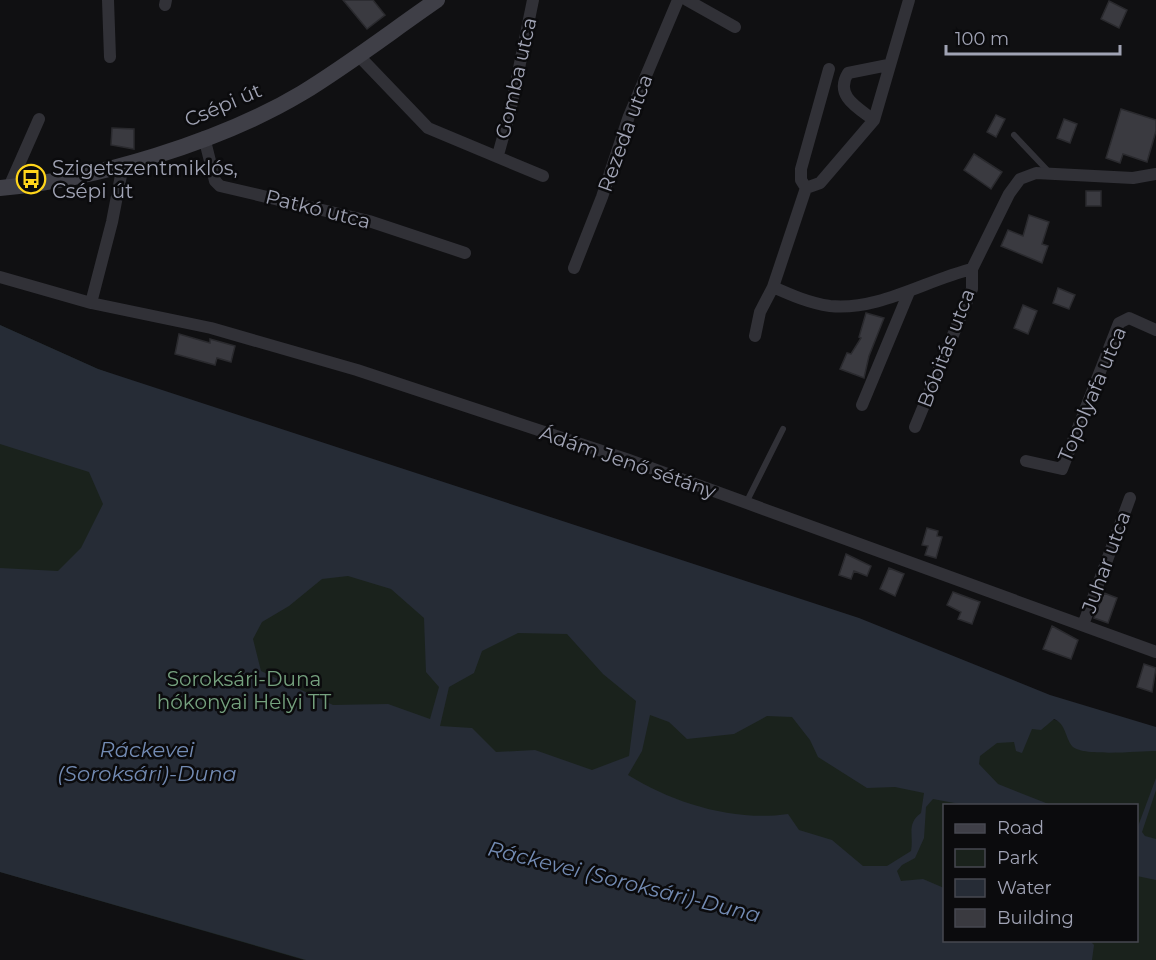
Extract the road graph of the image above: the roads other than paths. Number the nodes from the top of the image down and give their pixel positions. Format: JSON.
{"nodes":[{"id":1,"x":108,"y":0,"type":"edge"},
{"id":2,"x":437,"y":0,"type":"edge"},
{"id":3,"x":533,"y":0,"type":"edge"},
{"id":4,"x":678,"y":0,"type":"edge"},
{"id":5,"x":687,"y":0,"type":"edge"},
{"id":6,"x":909,"y":0,"type":"edge"},
{"id":7,"x":735,"y":27,"type":"dead end"},
{"id":8,"x":358,"y":55,"type":"junction"},
{"id":9,"x":110,"y":57,"type":"dead end"},
{"id":10,"x":888,"y":65,"type":"junction"},
{"id":11,"x":829,"y":69,"type":"dead end"},
{"id":12,"x":39,"y":119,"type":"dead end"},
{"id":13,"x":874,"y":120,"type":"junction"},
{"id":14,"x":1014,"y":135,"type":"dead end"},
{"id":15,"x":204,"y":137,"type":"junction"},
{"id":16,"x":498,"y":155,"type":"junction"},
{"id":17,"x":123,"y":165,"type":"junction"},
{"id":18,"x":1156,"y":174,"type":"edge"},
{"id":19,"x":1052,"y":175,"type":"junction"},
{"id":20,"x":543,"y":176,"type":"dead end"},
{"id":21,"x":5,"y":188,"type":"edge"},
{"id":22,"x":806,"y":188,"type":"junction"},
{"id":23,"x":465,"y":253,"type":"dead end"},
{"id":24,"x":574,"y":268,"type":"dead end"},
{"id":25,"x":972,"y":269,"type":"junction"},
{"id":26,"x":0,"y":277,"type":"edge"},
{"id":27,"x":773,"y":287,"type":"junction"},
{"id":28,"x":909,"y":292,"type":"junction"},
{"id":29,"x":91,"y":303,"type":"junction"},
{"id":30,"x":1156,"y":330,"type":"edge"},
{"id":31,"x":755,"y":336,"type":"dead end"},
{"id":32,"x":862,"y":405,"type":"dead end"},
{"id":33,"x":915,"y":427,"type":"dead end"},
{"id":34,"x":783,"y":429,"type":"dead end"},
{"id":35,"x":1026,"y":461,"type":"dead end"},
{"id":36,"x":1130,"y":498,"type":"dead end"},
{"id":37,"x":746,"y":503,"type":"junction"},
{"id":38,"x":1083,"y":625,"type":"junction"},
{"id":39,"x":1156,"y":652,"type":"edge"}],
"edges":[{"from":1,"to":9,"type":"street"},
{"from":2,"to":8,"type":"street","name":"Csépi út"},
{"from":3,"to":16,"type":"street","name":"Gomba utca"},
{"from":4,"to":24,"type":"street","name":"Rezeda utca"},
{"from":5,"to":7,"type":"street"},
{"from":6,"to":10,"type":"street"},
{"from":8,"to":15,"type":"street","name":"Csépi út"},
{"from":8,"to":16,"type":"street"},
{"from":10,"to":13,"type":"street"},
{"from":10,"to":13,"type":"street"},
{"from":11,"to":22,"type":"street"},
{"from":12,"to":21,"type":"street"},
{"from":13,"to":22,"type":"street"},
{"from":14,"to":19,"type":"lane"},
{"from":15,"to":17,"type":"street","name":"Csépi út"},
{"from":15,"to":23,"type":"street","name":"Patkó utca"},
{"from":16,"to":20,"type":"street"},
{"from":17,"to":21,"type":"street","name":"Csépi út"},
{"from":17,"to":29,"type":"street"},
{"from":18,"to":19,"type":"street"},
{"from":19,"to":25,"type":"street","name":"Bóbitás utca"},
{"from":22,"to":27,"type":"street"},
{"from":25,"to":28,"type":"street"},
{"from":25,"to":33,"type":"street","name":"Bóbitás utca"},
{"from":26,"to":29,"type":"street","name":"Ádám Jenő sétány"},
{"from":27,"to":28,"type":"street"},
{"from":27,"to":31,"type":"street"},
{"from":28,"to":32,"type":"street"},
{"from":29,"to":37,"type":"street","name":"Ádám Jenő sétány"},
{"from":30,"to":35,"type":"street","name":"Topolyafa utca"},
{"from":34,"to":37,"type":"lane"},
{"from":36,"to":38,"type":"street","name":"Juhar utca"},
{"from":37,"to":38,"type":"street","name":"Ádám Jenő sétány"},
{"from":38,"to":39,"type":"street","name":"Ádám Jenő sétány"}]}
